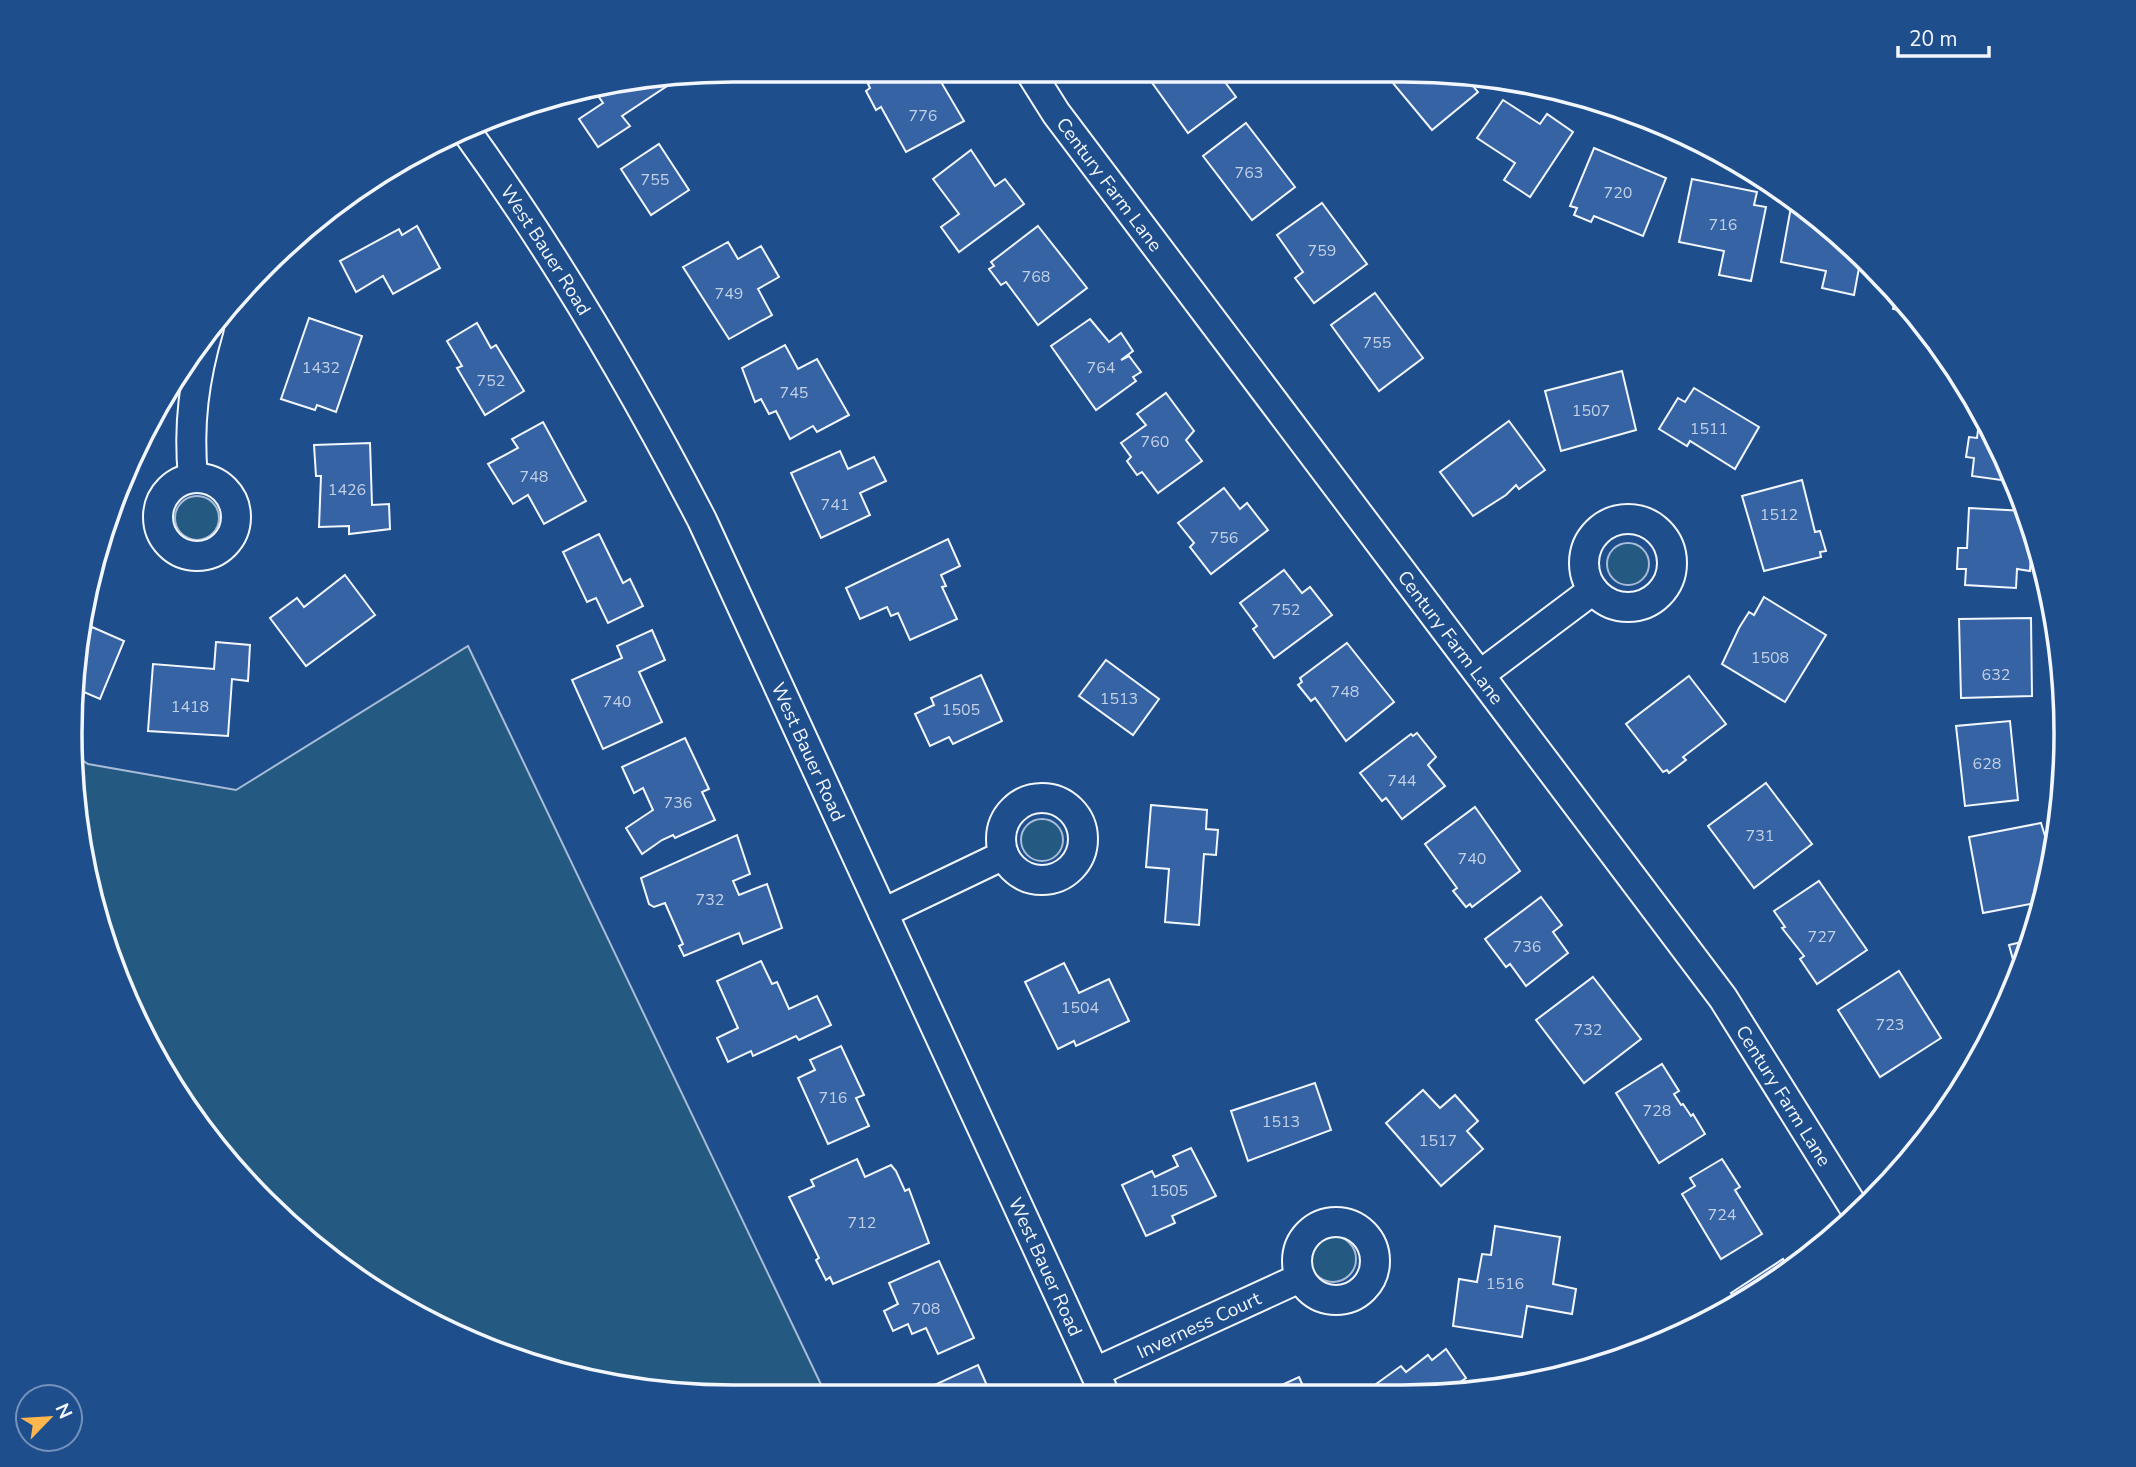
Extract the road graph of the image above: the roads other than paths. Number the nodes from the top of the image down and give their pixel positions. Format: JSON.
{"nodes":[{"id":1,"x":1037,"y":82,"type":"edge"},
{"id":2,"x":471,"y":138,"type":"edge"},
{"id":3,"x":199,"y":362,"type":"edge"},
{"id":4,"x":193,"y":478,"type":"dead end"},
{"id":5,"x":1593,"y":590,"type":"dead end"},
{"id":6,"x":1481,"y":674,"type":"junction"},
{"id":7,"x":1004,"y":855,"type":"dead end"},
{"id":8,"x":883,"y":913,"type":"junction"},
{"id":9,"x":1852,"y":1204,"type":"edge"},
{"id":10,"x":1300,"y":1278,"type":"dead end"},
{"id":11,"x":1100,"y":1385,"type":"edge"}],
"edges":[{"from":1,"to":6,"type":"street","name":"Century Farm Lane"},
{"from":2,"to":8,"type":"street","name":"West Bauer Road"},
{"from":3,"to":4,"type":"street"},
{"from":5,"to":6,"type":"street"},
{"from":6,"to":9,"type":"street","name":"Century Farm Lane"},
{"from":7,"to":8,"type":"street"},
{"from":8,"to":11,"type":"street","name":"West Bauer Road"},
{"from":10,"to":11,"type":"street","name":"Inverness Court"}]}
